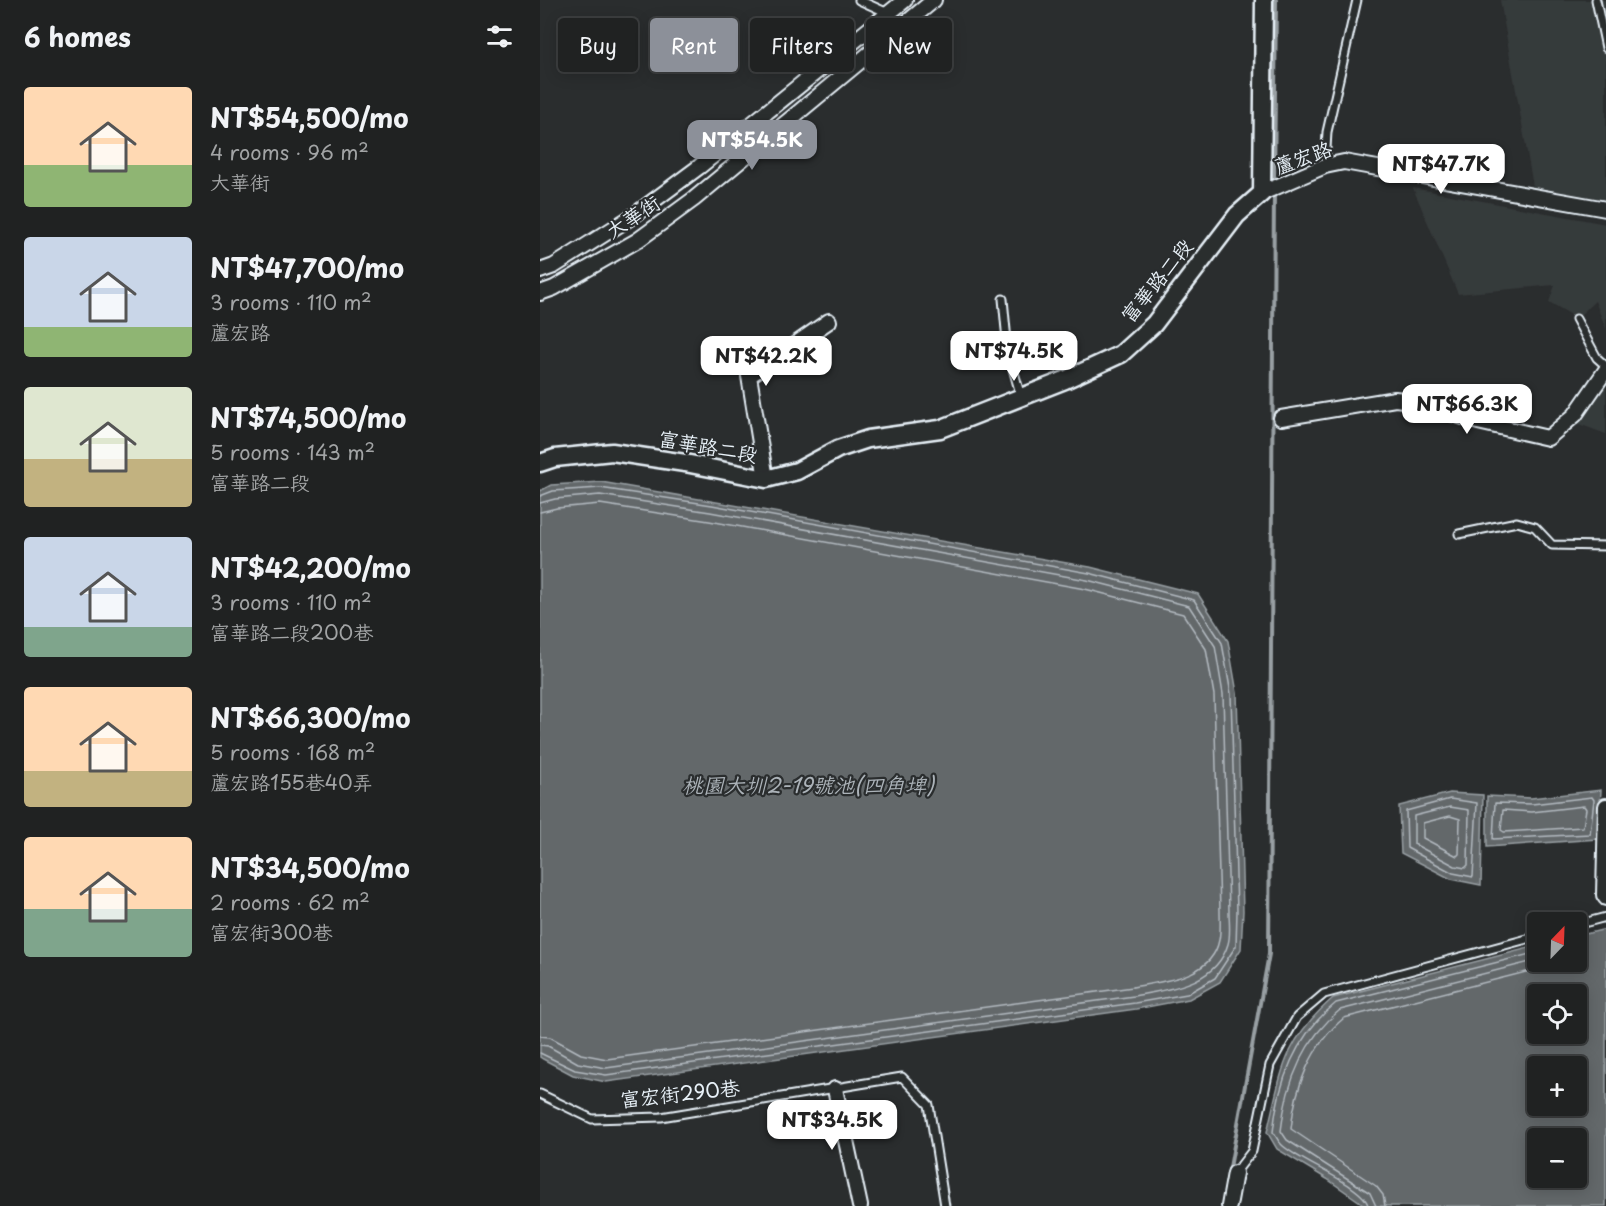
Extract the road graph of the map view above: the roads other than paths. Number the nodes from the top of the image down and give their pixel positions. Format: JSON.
{"nodes":[{"id":1,"x":858,"y":0,"type":"edge"},
{"id":2,"x":905,"y":0,"type":"edge"},
{"id":3,"x":934,"y":0,"type":"edge"},
{"id":4,"x":1264,"y":0,"type":"edge"},
{"id":5,"x":1357,"y":0,"type":"edge"},
{"id":6,"x":1596,"y":0,"type":"edge"},
{"id":7,"x":888,"y":13,"type":"junction"},
{"id":8,"x":1606,"y":48,"type":"edge"},
{"id":9,"x":762,"y":116,"type":"junction"},
{"id":10,"x":774,"y":132,"type":"junction"},
{"id":11,"x":1325,"y":166,"type":"junction"},
{"id":12,"x":1270,"y":190,"type":"junction"},
{"id":13,"x":1606,"y":209,"type":"edge"},
{"id":14,"x":616,"y":227,"type":"junction"},
{"id":15,"x":632,"y":244,"type":"junction"},
{"id":16,"x":540,"y":272,"type":"edge"},
{"id":17,"x":540,"y":293,"type":"edge"},
{"id":18,"x":1004,"y":299,"type":"dead end"},
{"id":19,"x":1576,"y":319,"type":"dead end"},
{"id":20,"x":829,"y":321,"type":"dead end"},
{"id":21,"x":1606,"y":368,"type":"edge"},
{"id":22,"x":1021,"y":397,"type":"junction"},
{"id":23,"x":1281,"y":418,"type":"dead end"},
{"id":24,"x":540,"y":463,"type":"edge"},
{"id":25,"x":766,"y":479,"type":"junction"},
{"id":26,"x":1459,"y":534,"type":"dead end"},
{"id":27,"x":1606,"y":546,"type":"edge"},
{"id":28,"x":1606,"y":806,"type":"edge"},
{"id":29,"x":1606,"y":898,"type":"edge"},
{"id":30,"x":1606,"y":917,"type":"edge"},
{"id":31,"x":1587,"y":922,"type":"edge"},
{"id":32,"x":1527,"y":939,"type":"edge"},
{"id":33,"x":836,"y":1089,"type":"junction"},
{"id":34,"x":540,"y":1094,"type":"edge"},
{"id":35,"x":1235,"y":1173,"type":"joint"},
{"id":36,"x":860,"y":1206,"type":"edge"},
{"id":37,"x":945,"y":1206,"type":"edge"},
{"id":38,"x":1229,"y":1206,"type":"edge"}],
"edges":[{"from":1,"to":7,"type":"lane"},
{"from":2,"to":7,"type":"street","name":"大華街"},
{"from":3,"to":10,"type":"street","name":"大華街"},
{"from":4,"to":12,"type":"street"},
{"from":5,"to":11,"type":"lane"},
{"from":6,"to":8,"type":"lane"},
{"from":7,"to":9,"type":"street","name":"大華街"},
{"from":9,"to":10,"type":"street"},
{"from":9,"to":14,"type":"street","name":"大華街"},
{"from":10,"to":15,"type":"street","name":"大華街"},
{"from":11,"to":12,"type":"street","name":"蘆宏路"},
{"from":11,"to":13,"type":"street","name":"蘆宏路"},
{"from":12,"to":22,"type":"street","name":"富華路二段"},
{"from":14,"to":15,"type":"street"},
{"from":14,"to":16,"type":"street","name":"大華街"},
{"from":15,"to":17,"type":"street","name":"大華街"},
{"from":18,"to":22,"type":"lane"},
{"from":19,"to":21,"type":"lane"},
{"from":20,"to":25,"type":"street"},
{"from":21,"to":23,"type":"street"},
{"from":22,"to":25,"type":"street","name":"富華路二段"},
{"from":24,"to":25,"type":"street","name":"富華路二段"},
{"from":26,"to":27,"type":"lane"},
{"from":28,"to":29,"type":"street"},
{"from":30,"to":31,"type":"lane"},
{"from":32,"to":35,"type":"lane"},
{"from":33,"to":34,"type":"lane","name":"富宏街290巷"},
{"from":33,"to":36,"type":"street"},
{"from":33,"to":37,"type":"lane","name":"富宏街290巷"},
{"from":35,"to":38,"type":"street"}]}
